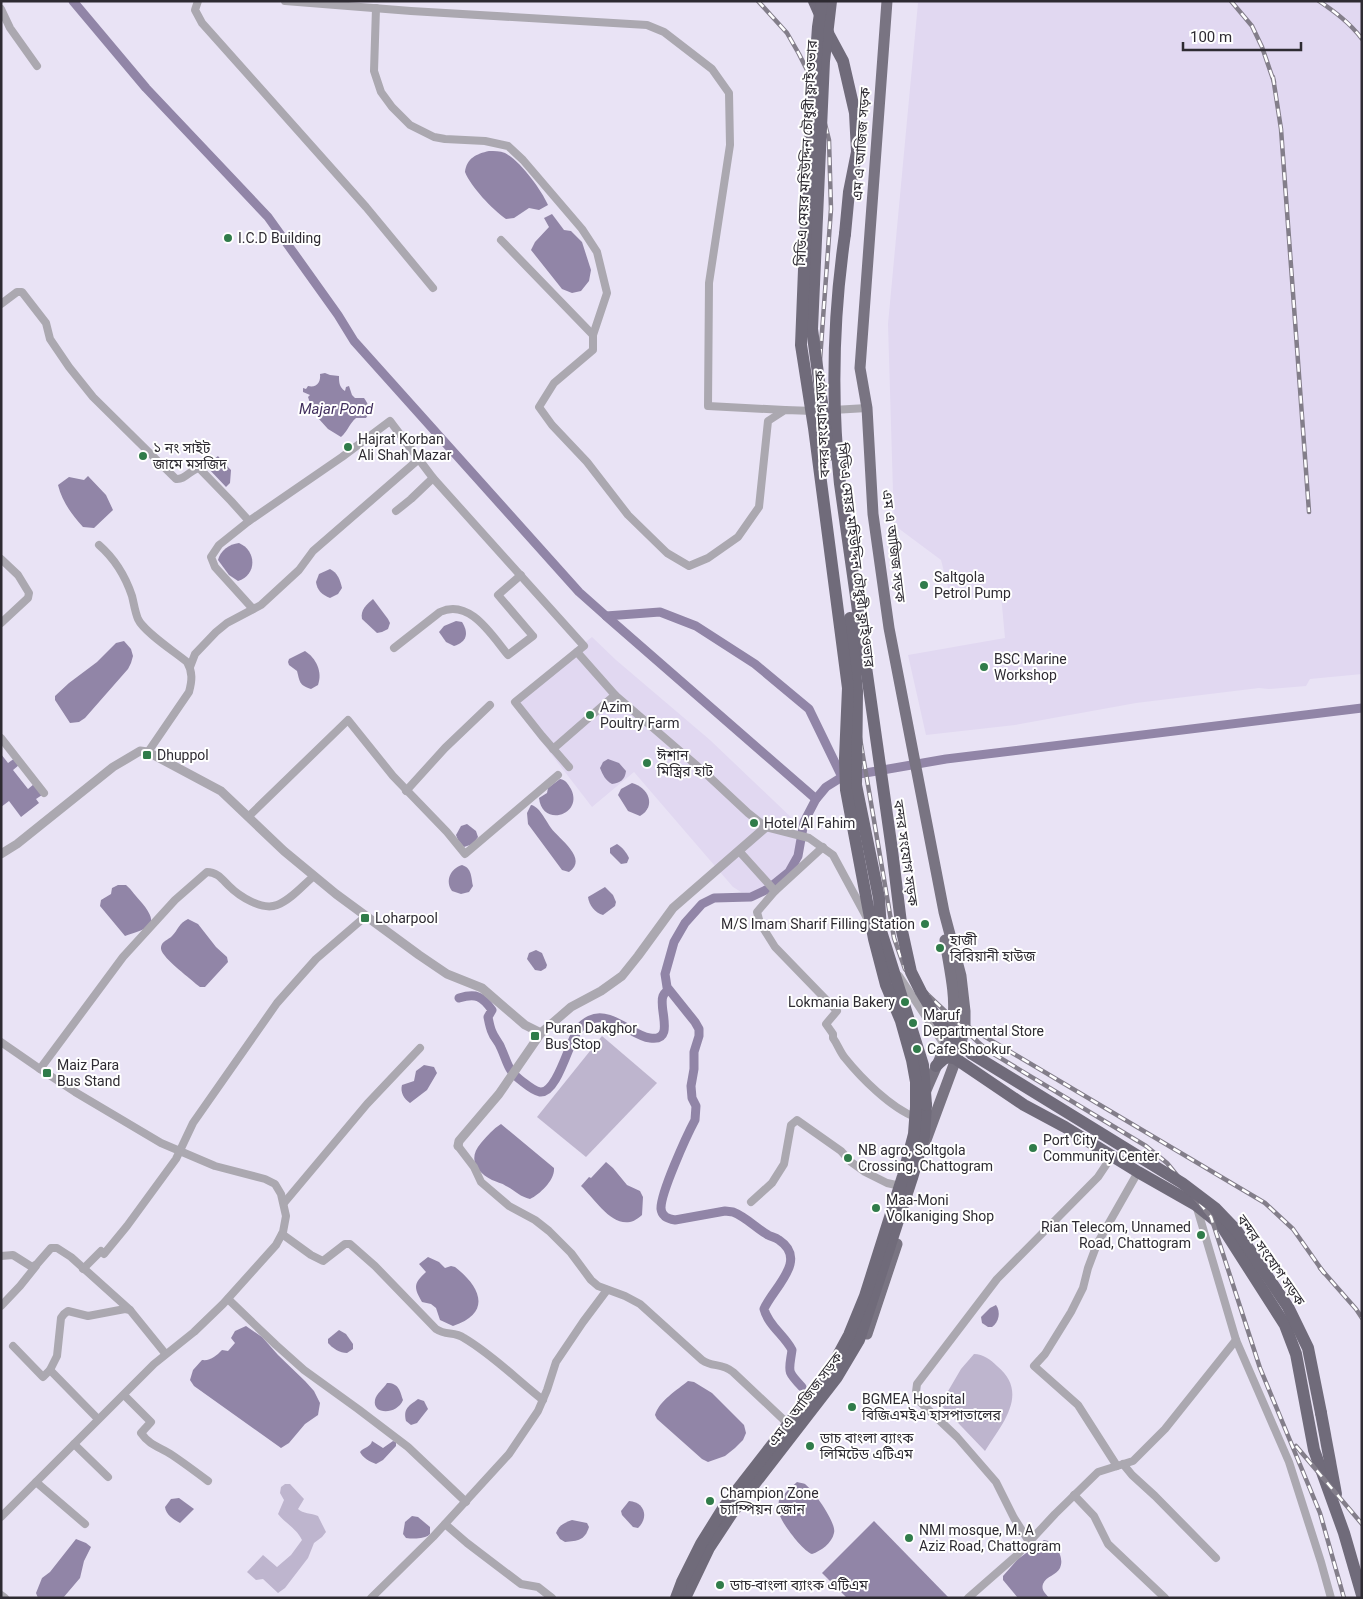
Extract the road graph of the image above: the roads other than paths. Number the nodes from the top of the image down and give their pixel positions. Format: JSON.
{"nodes":[{"id":1,"x":198,"y":1,"type":"edge"},
{"id":2,"x":285,"y":1,"type":"edge"},
{"id":3,"x":814,"y":1,"type":"edge"},
{"id":4,"x":822,"y":1,"type":"edge"},
{"id":5,"x":831,"y":1,"type":"edge"},
{"id":6,"x":886,"y":5,"type":"edge"},
{"id":7,"x":376,"y":8,"type":"junction"},
{"id":8,"x":1,"y":9,"type":"edge"},
{"id":9,"x":37,"y":66,"type":"dead end"},
{"id":10,"x":501,"y":240,"type":"dead end"},
{"id":11,"x":433,"y":288,"type":"dead end"},
{"id":12,"x":1,"y":304,"type":"edge"},
{"id":13,"x":593,"y":335,"type":"junction"},
{"id":14,"x":867,"y":408,"type":"junction"},
{"id":15,"x":785,"y":410,"type":"junction"},
{"id":16,"x":419,"y":459,"type":"junction"},
{"id":17,"x":433,"y":478,"type":"junction"},
{"id":18,"x":396,"y":511,"type":"dead end"},
{"id":19,"x":249,"y":522,"type":"junction"},
{"id":20,"x":99,"y":545,"type":"dead end"},
{"id":21,"x":1,"y":560,"type":"edge"},
{"id":22,"x":521,"y":575,"type":"junction"},
{"id":23,"x":253,"y":609,"type":"junction"},
{"id":24,"x":1,"y":623,"type":"edge"},
{"id":25,"x":394,"y":648,"type":"dead end"},
{"id":26,"x":577,"y":652,"type":"junction"},
{"id":27,"x":190,"y":667,"type":"junction"},
{"id":28,"x":615,"y":695,"type":"junction"},
{"id":29,"x":490,"y":704,"type":"dead end"},
{"id":30,"x":1,"y":738,"type":"edge"},
{"id":31,"x":553,"y":749,"type":"junction"},
{"id":32,"x":148,"y":752,"type":"junction"},
{"id":33,"x":569,"y":768,"type":"dead end"},
{"id":34,"x":558,"y":775,"type":"dead end"},
{"id":35,"x":406,"y":791,"type":"junction"},
{"id":36,"x":44,"y":793,"type":"dead end"},
{"id":37,"x":248,"y":816,"type":"junction"},
{"id":38,"x":766,"y":827,"type":"junction"},
{"id":39,"x":823,"y":847,"type":"junction"},
{"id":40,"x":739,"y":851,"type":"junction"},
{"id":41,"x":1,"y":854,"type":"edge"},
{"id":42,"x":314,"y":876,"type":"junction"},
{"id":43,"x":775,"y":891,"type":"junction"},
{"id":44,"x":944,"y":912,"type":"junction"},
{"id":45,"x":366,"y":916,"type":"junction"},
{"id":46,"x":541,"y":1033,"type":"junction"},
{"id":47,"x":1,"y":1042,"type":"edge"},
{"id":48,"x":944,"y":1046,"type":"junction"},
{"id":49,"x":420,"y":1048,"type":"dead end"},
{"id":50,"x":956,"y":1059,"type":"junction"},
{"id":51,"x":936,"y":1066,"type":"junction"},
{"id":52,"x":40,"y":1069,"type":"junction"},
{"id":53,"x":915,"y":1117,"type":"junction"},
{"id":54,"x":458,"y":1146,"type":"joint"},
{"id":55,"x":179,"y":1151,"type":"junction"},
{"id":56,"x":1112,"y":1156,"type":"junction"},
{"id":57,"x":1138,"y":1172,"type":"junction"},
{"id":58,"x":896,"y":1185,"type":"junction"},
{"id":59,"x":751,"y":1202,"type":"dead end"},
{"id":60,"x":284,"y":1203,"type":"junction"},
{"id":61,"x":1196,"y":1205,"type":"junction"},
{"id":62,"x":282,"y":1234,"type":"junction"},
{"id":63,"x":1,"y":1256,"type":"edge"},
{"id":64,"x":37,"y":1264,"type":"junction"},
{"id":65,"x":83,"y":1269,"type":"junction"},
{"id":66,"x":607,"y":1290,"type":"junction"},
{"id":67,"x":228,"y":1299,"type":"junction"},
{"id":68,"x":1,"y":1306,"type":"edge"},
{"id":69,"x":130,"y":1310,"type":"junction"},
{"id":70,"x":1236,"y":1340,"type":"junction"},
{"id":71,"x":12,"y":1346,"type":"dead end"},
{"id":72,"x":164,"y":1352,"type":"dead end"},
{"id":73,"x":50,"y":1370,"type":"junction"},
{"id":74,"x":124,"y":1395,"type":"junction"},
{"id":75,"x":543,"y":1400,"type":"junction"},
{"id":76,"x":98,"y":1419,"type":"junction"},
{"id":77,"x":785,"y":1421,"type":"junction"},
{"id":78,"x":74,"y":1444,"type":"junction"},
{"id":79,"x":1120,"y":1465,"type":"junction"},
{"id":80,"x":108,"y":1477,"type":"dead end"},
{"id":81,"x":208,"y":1481,"type":"dead end"},
{"id":82,"x":36,"y":1482,"type":"junction"},
{"id":83,"x":1074,"y":1495,"type":"junction"},
{"id":84,"x":466,"y":1502,"type":"junction"},
{"id":85,"x":1,"y":1517,"type":"edge"},
{"id":86,"x":86,"y":1524,"type":"dead end"},
{"id":87,"x":445,"y":1524,"type":"junction"},
{"id":88,"x":1344,"y":1533,"type":"junction"},
{"id":89,"x":1030,"y":1543,"type":"junction"},
{"id":90,"x":1216,"y":1558,"type":"dead end"},
{"id":91,"x":1362,"y":1595,"type":"edge"},
{"id":92,"x":1,"y":1596,"type":"edge"},
{"id":93,"x":373,"y":1597,"type":"edge"},
{"id":94,"x":5,"y":1598,"type":"edge"},
{"id":95,"x":552,"y":1598,"type":"edge"},
{"id":96,"x":670,"y":1598,"type":"edge"},
{"id":97,"x":676,"y":1598,"type":"edge"},
{"id":98,"x":685,"y":1598,"type":"edge"},
{"id":99,"x":690,"y":1598,"type":"edge"},
{"id":100,"x":968,"y":1598,"type":"edge"},
{"id":101,"x":1165,"y":1598,"type":"edge"},
{"id":102,"x":1331,"y":1598,"type":"edge"}],
"edges":[{"from":1,"to":11,"type":"street"},
{"from":2,"to":7,"type":"street"},
{"from":3,"to":88,"type":"highway","name":"বন্দর সংযোগ সড়ক","bridge":true},
{"from":4,"to":97,"type":"highway","bridge":true},
{"from":5,"to":98,"type":"highway","name":"সিডিএ মেয়র মহিউদ্দিন চৌধুরী ফ্লাইওভার","bridge":true},
{"from":6,"to":14,"type":"main road","name":"এম এ আজিজ সড়ক"},
{"from":7,"to":13,"type":"street"},
{"from":7,"to":15,"type":"street"},
{"from":8,"to":9,"type":"street"},
{"from":10,"to":13,"type":"street"},
{"from":12,"to":19,"type":"street"},
{"from":13,"to":15,"type":"street"},
{"from":14,"to":15,"type":"street"},
{"from":14,"to":44,"type":"main road","name":"এম এ আজিজ সড়ক"},
{"from":16,"to":17,"type":"street"},
{"from":16,"to":19,"type":"street"},
{"from":16,"to":23,"type":"street"},
{"from":17,"to":18,"type":"street"},
{"from":17,"to":22,"type":"street"},
{"from":19,"to":23,"type":"street"},
{"from":20,"to":27,"type":"street"},
{"from":21,"to":24,"type":"street"},
{"from":22,"to":25,"type":"street"},
{"from":22,"to":26,"type":"street"},
{"from":23,"to":27,"type":"street"},
{"from":26,"to":28,"type":"street"},
{"from":26,"to":31,"type":"street"},
{"from":27,"to":32,"type":"street"},
{"from":28,"to":31,"type":"street"},
{"from":28,"to":38,"type":"street"},
{"from":29,"to":35,"type":"street"},
{"from":30,"to":36,"type":"street"},
{"from":31,"to":33,"type":"street"},
{"from":32,"to":37,"type":"street"},
{"from":32,"to":41,"type":"street"},
{"from":34,"to":35,"type":"street"},
{"from":35,"to":37,"type":"street"},
{"from":37,"to":42,"type":"street"},
{"from":38,"to":39,"type":"street"},
{"from":38,"to":40,"type":"street"},
{"from":39,"to":43,"type":"street"},
{"from":39,"to":48,"type":"street"},
{"from":40,"to":43,"type":"street"},
{"from":40,"to":46,"type":"street"},
{"from":42,"to":45,"type":"street"},
{"from":42,"to":52,"type":"street"},
{"from":43,"to":53,"type":"street"},
{"from":44,"to":48,"type":"main road","name":"এম এ আজিজ সড়ক"},
{"from":44,"to":50,"type":"main road","name":"এম এ আজিজ সড়ক"},
{"from":45,"to":46,"type":"street"},
{"from":45,"to":55,"type":"street"},
{"from":46,"to":54,"type":"street"},
{"from":47,"to":52,"type":"street"},
{"from":48,"to":51,"type":"main road","name":"এম এ আজিজ সড়ক"},
{"from":49,"to":60,"type":"street"},
{"from":50,"to":51,"type":"highway"},
{"from":50,"to":56,"type":"highway"},
{"from":50,"to":99,"type":"main road","name":"এম এ আজিজ সড়ক"},
{"from":51,"to":53,"type":"main road","name":"এম এ আজিজ সড়ক"},
{"from":52,"to":55,"type":"street"},
{"from":53,"to":58,"type":"main road","name":"এম এ আজিজ সড়ক"},
{"from":54,"to":66,"type":"street"},
{"from":55,"to":60,"type":"street"},
{"from":55,"to":65,"type":"street"},
{"from":56,"to":57,"type":"highway"},
{"from":56,"to":89,"type":"street"},
{"from":57,"to":61,"type":"highway"},
{"from":57,"to":79,"type":"street"},
{"from":58,"to":59,"type":"street"},
{"from":58,"to":77,"type":"main road","name":"এম এ আজিজ সড়ক"},
{"from":60,"to":62,"type":"street"},
{"from":61,"to":70,"type":"street"},
{"from":61,"to":88,"type":"highway"},
{"from":62,"to":67,"type":"street"},
{"from":62,"to":75,"type":"street"},
{"from":63,"to":64,"type":"street"},
{"from":64,"to":65,"type":"street"},
{"from":64,"to":68,"type":"street"},
{"from":65,"to":69,"type":"street"},
{"from":66,"to":75,"type":"street"},
{"from":66,"to":77,"type":"street"},
{"from":67,"to":74,"type":"street"},
{"from":67,"to":84,"type":"street"},
{"from":69,"to":72,"type":"street"},
{"from":69,"to":73,"type":"street"},
{"from":70,"to":79,"type":"street"},
{"from":70,"to":102,"type":"street"},
{"from":71,"to":73,"type":"street"},
{"from":73,"to":76,"type":"street"},
{"from":74,"to":76,"type":"street"},
{"from":74,"to":81,"type":"street"},
{"from":75,"to":84,"type":"street"},
{"from":76,"to":78,"type":"street"},
{"from":77,"to":96,"type":"main road","name":"এম এ আজিজ সড়ক"},
{"from":78,"to":80,"type":"street"},
{"from":78,"to":82,"type":"street"},
{"from":79,"to":83,"type":"street"},
{"from":79,"to":90,"type":"street"},
{"from":82,"to":85,"type":"street"},
{"from":82,"to":86,"type":"street"},
{"from":83,"to":89,"type":"street"},
{"from":83,"to":101,"type":"street"},
{"from":84,"to":87,"type":"street"},
{"from":87,"to":93,"type":"street"},
{"from":87,"to":95,"type":"street"},
{"from":88,"to":91,"type":"highway"},
{"from":89,"to":100,"type":"street"},
{"from":92,"to":94,"type":"street"}]}
